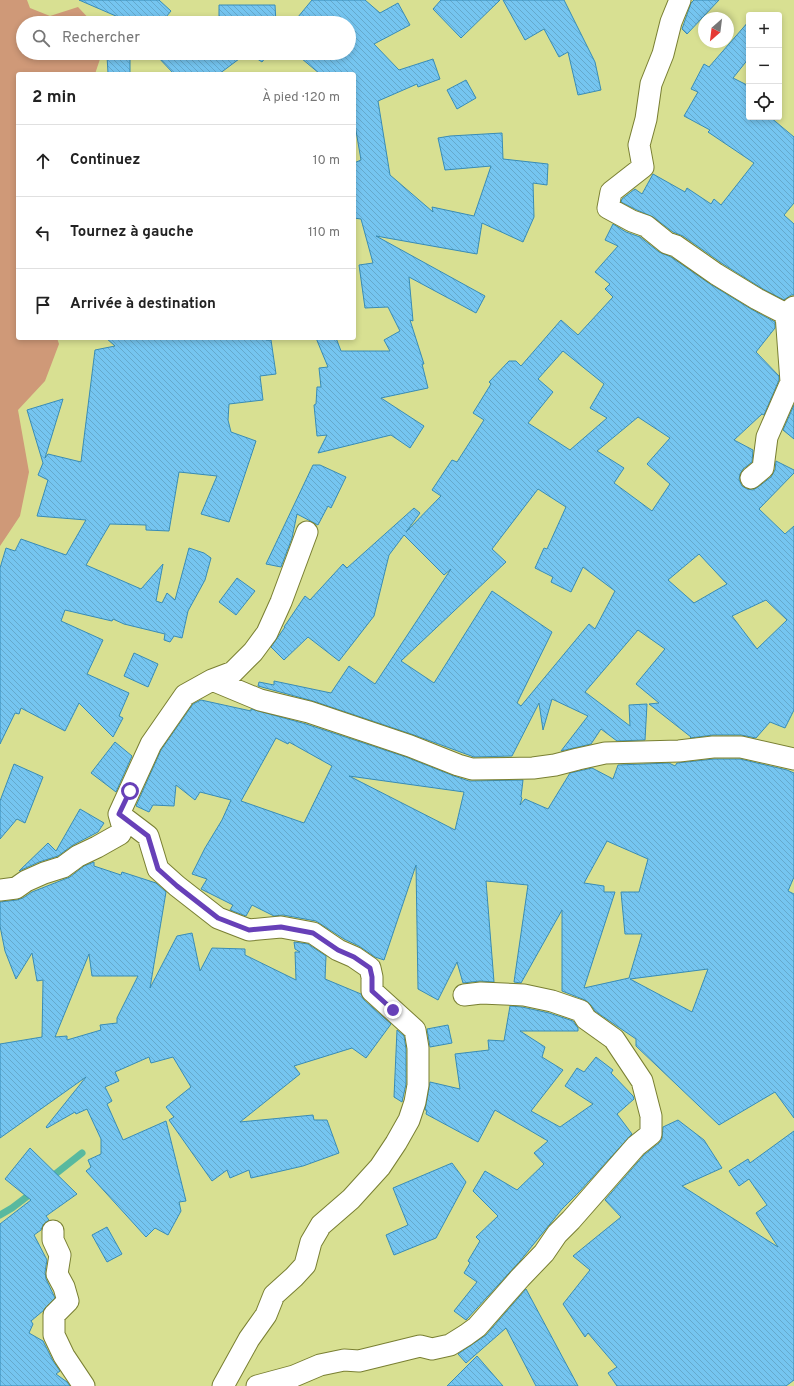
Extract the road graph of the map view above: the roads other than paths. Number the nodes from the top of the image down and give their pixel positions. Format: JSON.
{"nodes":[{"id":1,"x":680,"y":0,"type":"edge"},
{"id":2,"x":790,"y":311,"type":"edge"},
{"id":3,"x":793,"y":383,"type":"edge"},
{"id":4,"x":751,"y":478,"type":"dead end"},
{"id":5,"x":307,"y":532,"type":"dead end"},
{"id":6,"x":212,"y":680,"type":"junction"},
{"id":7,"x":794,"y":758,"type":"edge"},
{"id":8,"x":119,"y":814,"type":"junction"},
{"id":9,"x":0,"y":890,"type":"edge"},
{"id":10,"x":464,"y":995,"type":"dead end"},
{"id":11,"x":53,"y":1231,"type":"dead end"},
{"id":12,"x":84,"y":1386,"type":"edge"},
{"id":13,"x":223,"y":1386,"type":"edge"},
{"id":14,"x":257,"y":1386,"type":"edge"}],
"edges":[{"from":1,"to":2,"type":"street"},
{"from":2,"to":3,"type":"street"},
{"from":3,"to":4,"type":"street"},
{"from":5,"to":6,"type":"street"},
{"from":6,"to":7,"type":"street"},
{"from":6,"to":8,"type":"street"},
{"from":8,"to":9,"type":"street"},
{"from":8,"to":13,"type":"street"},
{"from":10,"to":14,"type":"street"},
{"from":11,"to":12,"type":"street"}]}
